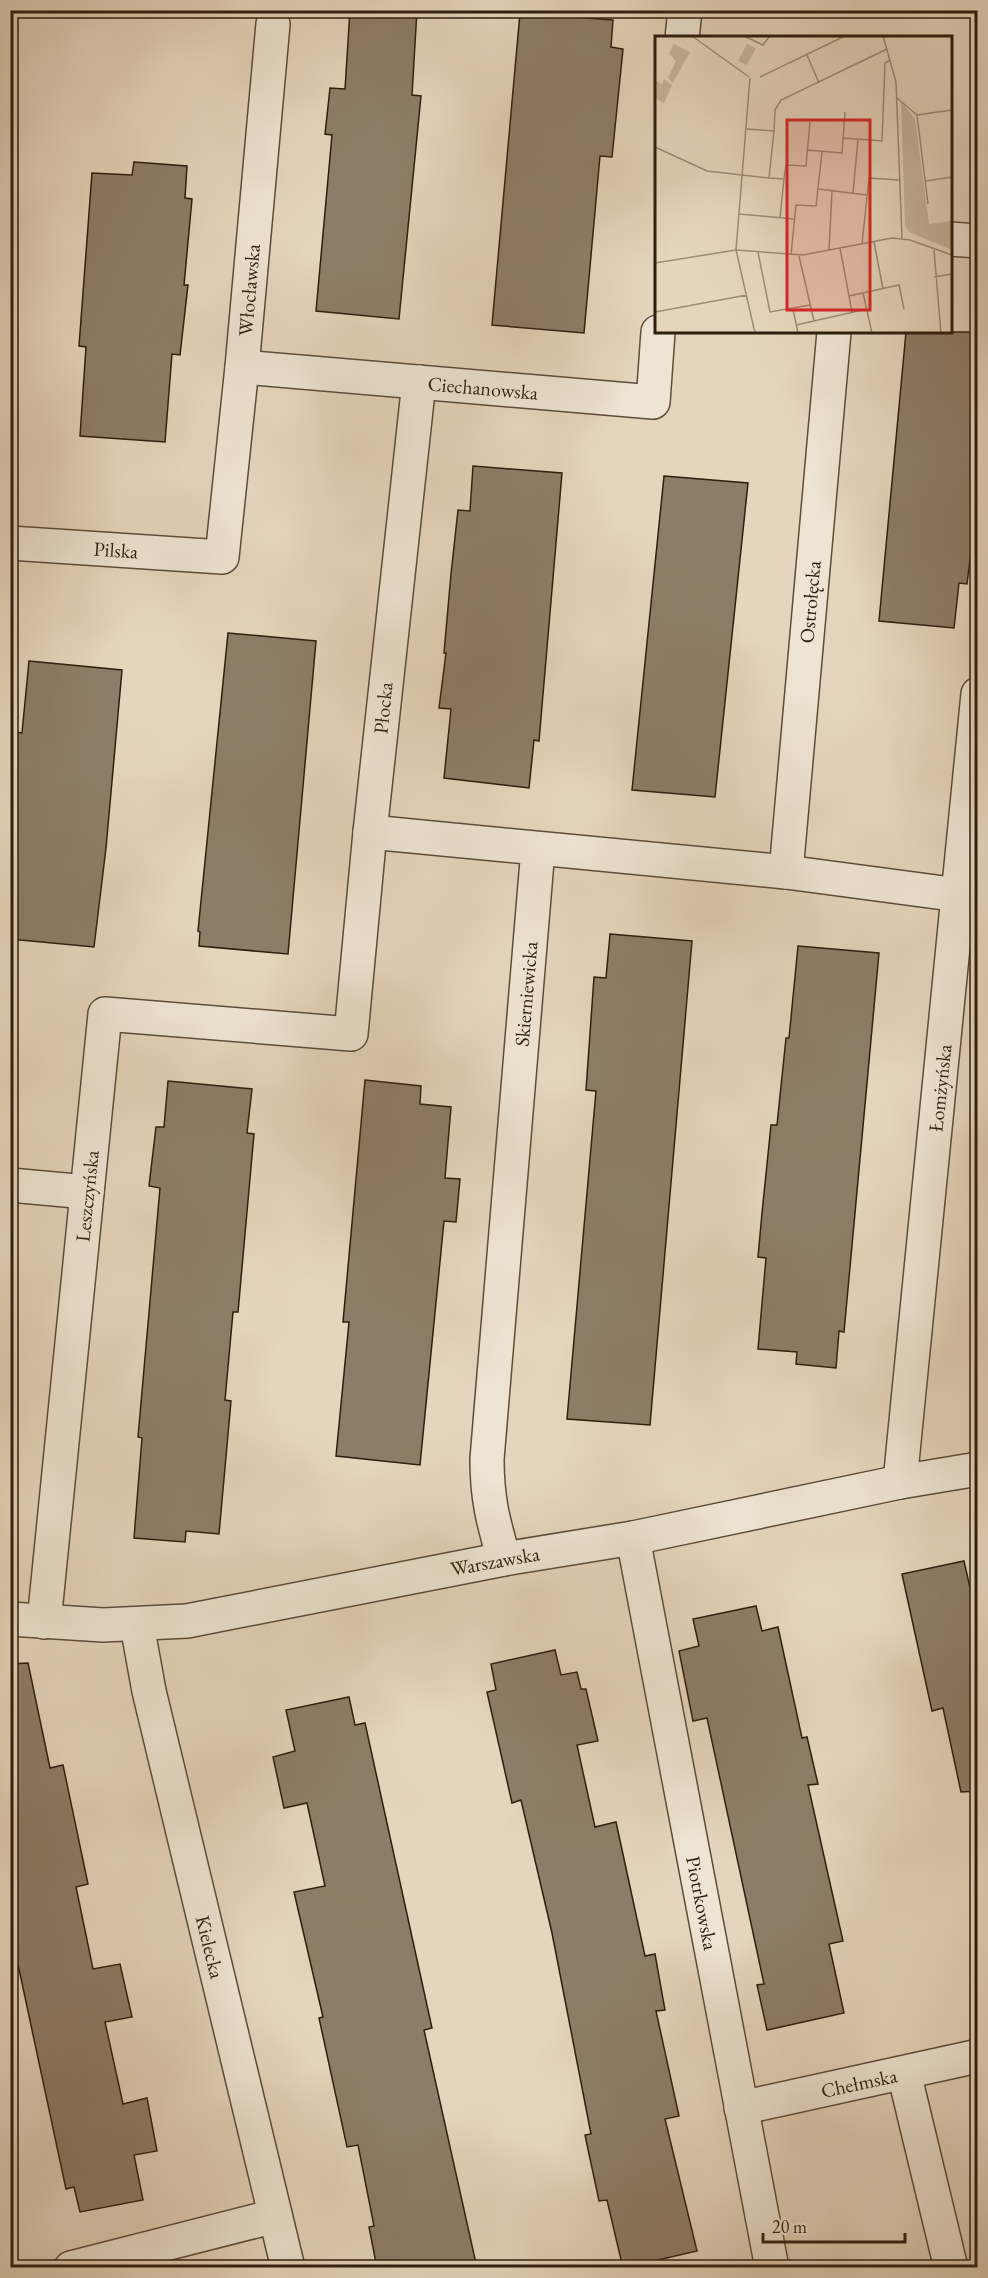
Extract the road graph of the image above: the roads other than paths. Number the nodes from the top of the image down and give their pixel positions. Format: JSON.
{"nodes":[{"id":1,"x":685,"y":10,"type":"edge"},
{"id":2,"x":273,"y":24,"type":"dead end"},
{"id":3,"x":682,"y":36,"type":"edge"},
{"id":4,"x":952,"y":239,"type":"edge"},
{"id":5,"x":978,"y":241,"type":"edge"},
{"id":6,"x":658,"y":333,"type":"edge"},
{"id":7,"x":834,"y":333,"type":"edge"},
{"id":8,"x":242,"y":367,"type":"junction"},
{"id":9,"x":419,"y":382,"type":"junction"},
{"id":10,"x":10,"y":543,"type":"edge"},
{"id":11,"x":222,"y":557,"type":"joint"},
{"id":12,"x":978,"y":694,"type":"edge"},
{"id":13,"x":370,"y":832,"type":"junction"},
{"id":14,"x":538,"y":849,"type":"junction"},
{"id":15,"x":786,"y":872,"type":"junction"},
{"id":16,"x":959,"y":895,"type":"junction"},
{"id":17,"x":351,"y":1034,"type":"joint"},
{"id":18,"x":10,"y":1185,"type":"edge"},
{"id":19,"x":87,"y":1192,"type":"junction"},
{"id":20,"x":978,"y":1469,"type":"edge"},
{"id":21,"x":900,"y":1482,"type":"junction"},
{"id":22,"x":633,"y":1538,"type":"junction"},
{"id":23,"x":504,"y":1559,"type":"junction"},
{"id":24,"x":10,"y":1619,"type":"edge"},
{"id":25,"x":44,"y":1622,"type":"junction"},
{"id":26,"x":137,"y":1625,"type":"junction"},
{"id":27,"x":978,"y":2056,"type":"edge"},
{"id":28,"x":904,"y":2073,"type":"junction"},
{"id":29,"x":741,"y":2108,"type":"junction"},
{"id":30,"x":275,"y":2216,"type":"junction"},
{"id":31,"x":941,"y":2266,"type":"edge"},
{"id":32,"x":73,"y":2267,"type":"edge"},
{"id":33,"x":288,"y":2268,"type":"edge"},
{"id":34,"x":772,"y":2268,"type":"edge"}],
"edges":[{"from":1,"to":3,"type":"street"},
{"from":2,"to":8,"type":"street","name":"Włocławska"},
{"from":4,"to":5,"type":"street"},
{"from":6,"to":9,"type":"street","name":"Ciechanowska"},
{"from":7,"to":15,"type":"street","name":"Ostrołęcka"},
{"from":8,"to":9,"type":"street","name":"Ciechanowska"},
{"from":8,"to":11,"type":"street","name":"Włocławska"},
{"from":9,"to":13,"type":"street","name":"Płocka"},
{"from":10,"to":11,"type":"street","name":"Pilska"},
{"from":12,"to":16,"type":"street","name":"Łomżyńska"},
{"from":13,"to":14,"type":"street"},
{"from":13,"to":17,"type":"street","name":"Płocka"},
{"from":14,"to":15,"type":"street"},
{"from":14,"to":23,"type":"street","name":"Skierniewicka"},
{"from":15,"to":16,"type":"street"},
{"from":16,"to":21,"type":"street","name":"Łomżyńska"},
{"from":17,"to":19,"type":"street","name":"Leszczyńska"},
{"from":18,"to":19,"type":"street"},
{"from":19,"to":25,"type":"street","name":"Leszczyńska"},
{"from":20,"to":21,"type":"street","name":"Warszawska"},
{"from":21,"to":22,"type":"street","name":"Warszawska"},
{"from":22,"to":23,"type":"street","name":"Warszawska"},
{"from":22,"to":29,"type":"street","name":"Piotrkowska"},
{"from":23,"to":26,"type":"street","name":"Warszawska"},
{"from":24,"to":25,"type":"street","name":"Warszawska"},
{"from":25,"to":26,"type":"street","name":"Warszawska"},
{"from":26,"to":30,"type":"street","name":"Kielecka"},
{"from":27,"to":28,"type":"street","name":"Chełmska"},
{"from":28,"to":29,"type":"street","name":"Chełmska"},
{"from":28,"to":31,"type":"street"},
{"from":29,"to":34,"type":"street","name":"Piotrkowska"},
{"from":30,"to":32,"type":"street"},
{"from":30,"to":33,"type":"street","name":"Kielecka"}]}
